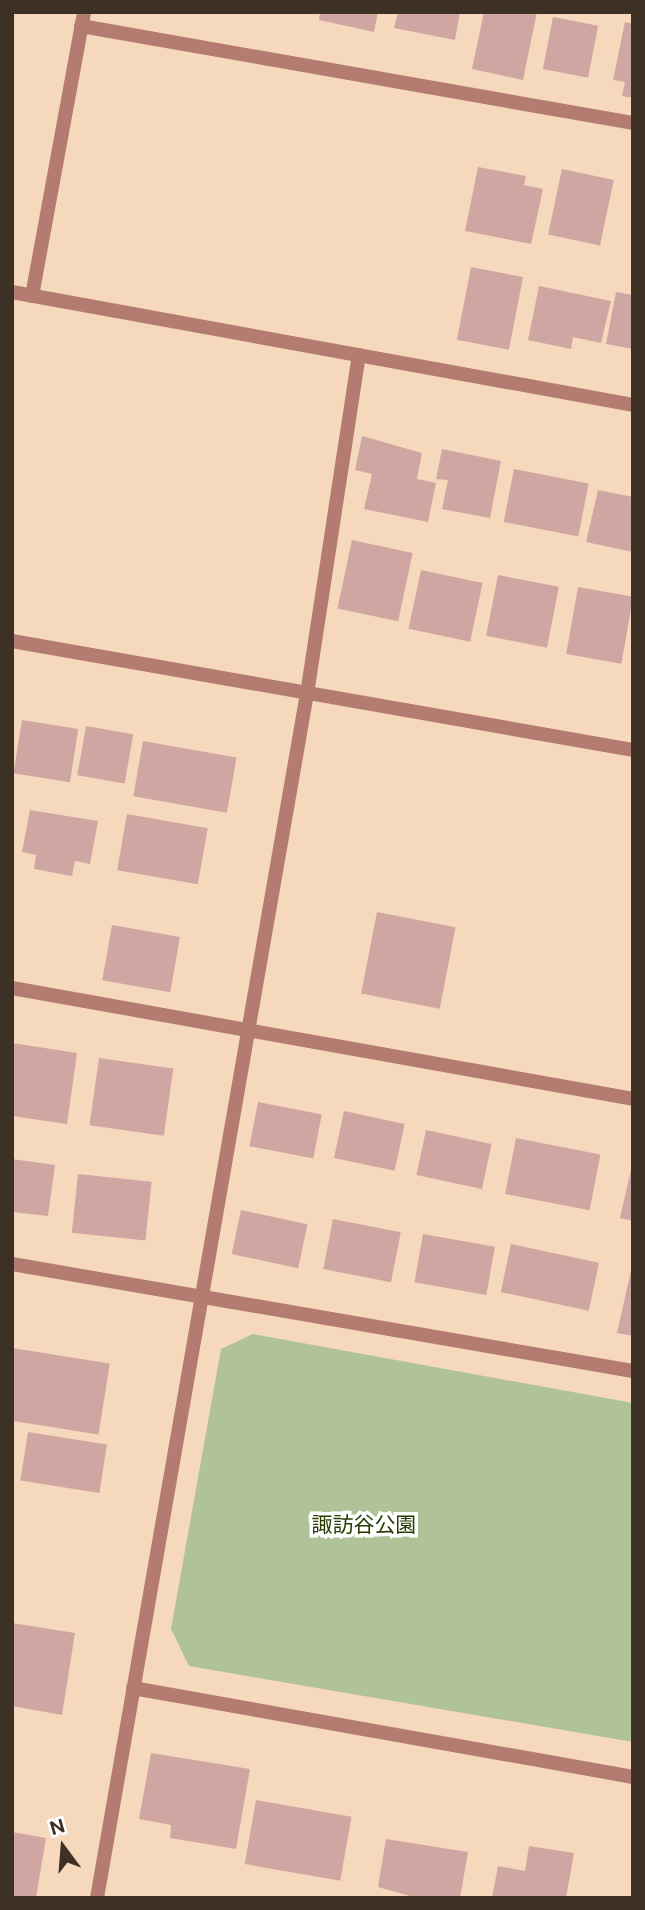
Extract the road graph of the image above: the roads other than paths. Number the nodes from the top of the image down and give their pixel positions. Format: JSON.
{"nodes":[{"id":1,"x":83,"y":19,"type":"edge"},
{"id":2,"x":633,"y":123,"type":"edge"},
{"id":3,"x":12,"y":292,"type":"edge"},
{"id":4,"x":32,"y":296,"type":"junction"},
{"id":5,"x":359,"y":355,"type":"junction"},
{"id":6,"x":633,"y":405,"type":"edge"},
{"id":7,"x":12,"y":642,"type":"edge"},
{"id":8,"x":307,"y":694,"type":"junction"},
{"id":9,"x":633,"y":750,"type":"edge"},
{"id":10,"x":12,"y":988,"type":"edge"},
{"id":11,"x":247,"y":1033,"type":"junction"},
{"id":12,"x":633,"y":1099,"type":"edge"},
{"id":13,"x":12,"y":1264,"type":"edge"},
{"id":14,"x":200,"y":1298,"type":"junction"},
{"id":15,"x":633,"y":1371,"type":"edge"},
{"id":16,"x":133,"y":1688,"type":"junction"},
{"id":17,"x":633,"y":1777,"type":"edge"},
{"id":18,"x":97,"y":1898,"type":"edge"}],
"edges":[{"from":1,"to":2,"type":"street"},
{"from":1,"to":4,"type":"street"},
{"from":3,"to":4,"type":"street"},
{"from":4,"to":5,"type":"street"},
{"from":5,"to":6,"type":"street"},
{"from":5,"to":8,"type":"street"},
{"from":7,"to":8,"type":"street"},
{"from":8,"to":9,"type":"street"},
{"from":8,"to":11,"type":"street"},
{"from":10,"to":11,"type":"street"},
{"from":11,"to":12,"type":"street"},
{"from":11,"to":14,"type":"street"},
{"from":13,"to":14,"type":"street"},
{"from":14,"to":15,"type":"street"},
{"from":14,"to":16,"type":"street"},
{"from":16,"to":17,"type":"street"},
{"from":16,"to":18,"type":"street"}]}
